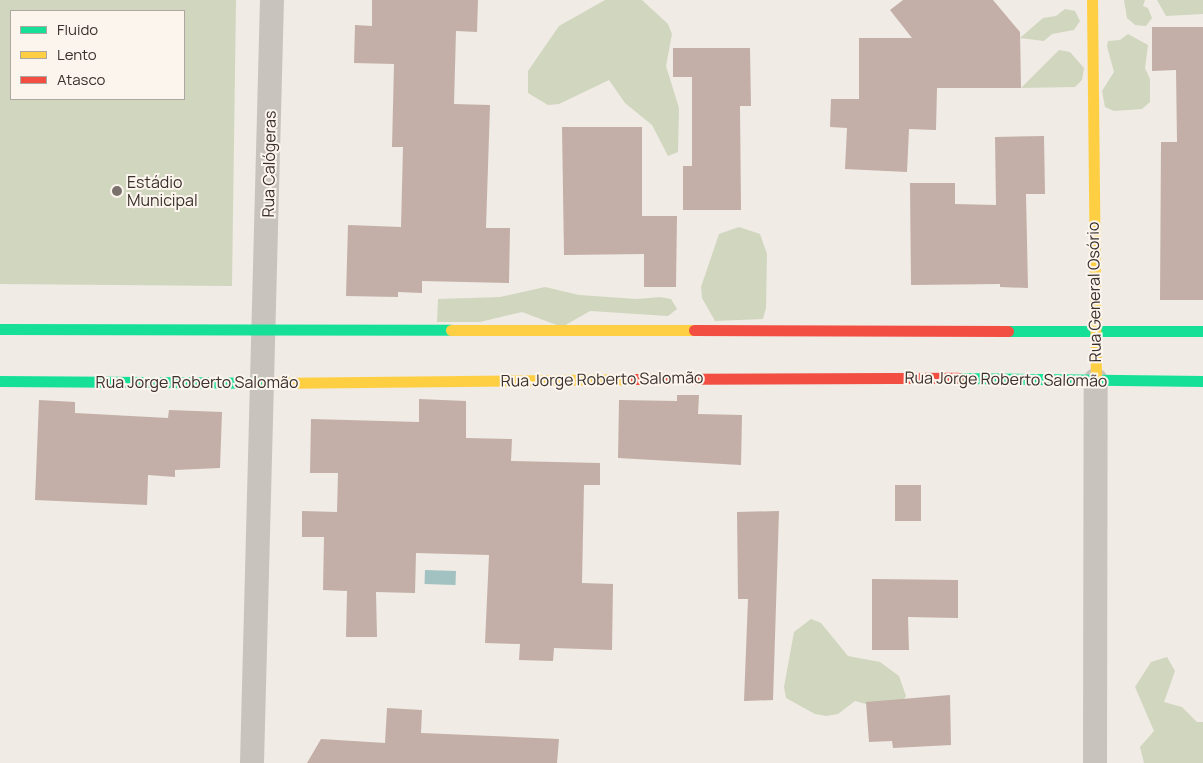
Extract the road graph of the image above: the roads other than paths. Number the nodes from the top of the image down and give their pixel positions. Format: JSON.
{"nodes":[{"id":1,"x":272,"y":0,"type":"edge"},
{"id":2,"x":1092,"y":0,"type":"edge"},
{"id":3,"x":265,"y":328,"type":"junction"},
{"id":4,"x":0,"y":329,"type":"edge"},
{"id":5,"x":1092,"y":330,"type":"junction"},
{"id":6,"x":1203,"y":332,"type":"edge"},
{"id":7,"x":1096,"y":380,"type":"junction"},
{"id":8,"x":0,"y":381,"type":"edge"},
{"id":9,"x":1203,"y":381,"type":"edge"},
{"id":10,"x":260,"y":383,"type":"junction"},
{"id":11,"x":252,"y":763,"type":"edge"},
{"id":12,"x":1094,"y":763,"type":"edge"}],
"edges":[{"from":1,"to":3,"type":"street","name":"Rua Calógeras"},
{"from":2,"to":5,"type":"main road","name":"Rua General Osório"},
{"from":3,"to":4,"type":"main road"},
{"from":3,"to":5,"type":"main road"},
{"from":3,"to":10,"type":"street","name":"Rua Calógeras"},
{"from":5,"to":6,"type":"main road"},
{"from":5,"to":7,"type":"main road","name":"Rua General Osório"},
{"from":7,"to":9,"type":"main road","name":"Rua Jorge Roberto Salomão"},
{"from":7,"to":10,"type":"main road","name":"Rua Jorge Roberto Salomão"},
{"from":7,"to":12,"type":"street","name":"Rua General Osório"},
{"from":8,"to":10,"type":"main road","name":"Rua Jorge Roberto Salomão"},
{"from":10,"to":11,"type":"street","name":"Rua Calógeras"}]}
